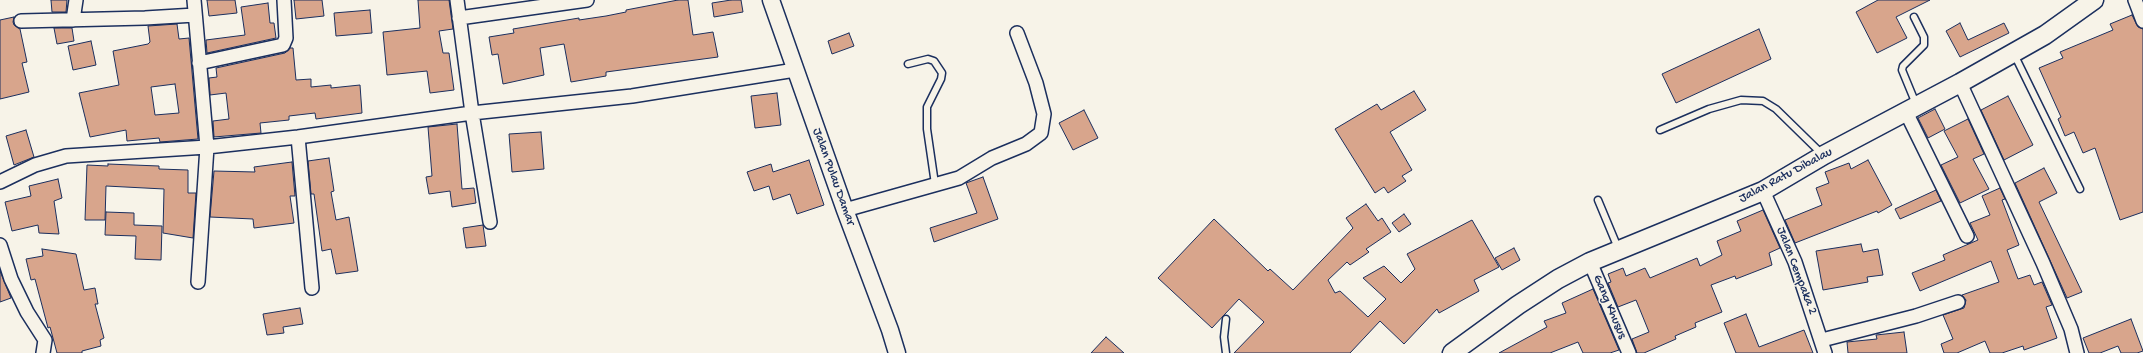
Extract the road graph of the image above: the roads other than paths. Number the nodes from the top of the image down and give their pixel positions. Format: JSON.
{"nodes":[{"id":1,"x":76,"y":0,"type":"edge"},
{"id":2,"x":194,"y":0,"type":"edge"},
{"id":3,"x":284,"y":0,"type":"edge"},
{"id":4,"x":457,"y":0,"type":"edge"},
{"id":5,"x":588,"y":0,"type":"edge"},
{"id":6,"x":771,"y":0,"type":"edge"},
{"id":7,"x":2094,"y":0,"type":"edge"},
{"id":8,"x":2135,"y":0,"type":"edge"},
{"id":9,"x":540,"y":3,"type":"edge"},
{"id":10,"x":195,"y":15,"type":"junction"},
{"id":11,"x":1914,"y":17,"type":"dead end"},
{"id":12,"x":459,"y":18,"type":"junction"},
{"id":13,"x":73,"y":20,"type":"junction"},
{"id":14,"x":2143,"y":21,"type":"edge"},
{"id":15,"x":21,"y":22,"type":"dead end"},
{"id":16,"x":1016,"y":33,"type":"dead end"},
{"id":17,"x":2013,"y":53,"type":"junction"},
{"id":18,"x":199,"y":63,"type":"junction"},
{"id":19,"x":908,"y":64,"type":"dead end"},
{"id":20,"x":795,"y":70,"type":"junction"},
{"id":21,"x":1960,"y":83,"type":"junction"},
{"id":22,"x":1911,"y":109,"type":"junction"},
{"id":23,"x":472,"y":113,"type":"junction"},
{"id":24,"x":1660,"y":130,"type":"dead end"},
{"id":25,"x":298,"y":137,"type":"junction"},
{"id":26,"x":207,"y":147,"type":"junction"},
{"id":27,"x":1824,"y":155,"type":"junction"},
{"id":28,"x":0,"y":182,"type":"edge"},
{"id":29,"x":935,"y":184,"type":"junction"},
{"id":30,"x":2080,"y":189,"type":"dead end"},
{"id":31,"x":1763,"y":190,"type":"junction"},
{"id":32,"x":1598,"y":200,"type":"dead end"},
{"id":33,"x":845,"y":210,"type":"junction"},
{"id":34,"x":490,"y":222,"type":"dead end"},
{"id":35,"x":1967,"y":236,"type":"dead end"},
{"id":36,"x":0,"y":245,"type":"edge"},
{"id":37,"x":1619,"y":250,"type":"junction"},
{"id":38,"x":1590,"y":262,"type":"junction"},
{"id":39,"x":198,"y":282,"type":"dead end"},
{"id":40,"x":312,"y":288,"type":"dead end"},
{"id":41,"x":1958,"y":302,"type":"dead end"},
{"id":42,"x":1226,"y":319,"type":"dead end"},
{"id":43,"x":1822,"y":340,"type":"junction"},
{"id":44,"x":43,"y":353,"type":"edge"},
{"id":45,"x":897,"y":353,"type":"edge"},
{"id":46,"x":1226,"y":353,"type":"edge"},
{"id":47,"x":1452,"y":353,"type":"edge"},
{"id":48,"x":1629,"y":353,"type":"edge"},
{"id":49,"x":1825,"y":353,"type":"edge"},
{"id":50,"x":2077,"y":353,"type":"edge"}],
"edges":[{"from":1,"to":13,"type":"street"},
{"from":2,"to":10,"type":"street"},
{"from":3,"to":18,"type":"street"},
{"from":4,"to":12,"type":"street"},
{"from":5,"to":9,"type":"street"},
{"from":6,"to":20,"type":"street","name":"Jalan Pulau Damar"},
{"from":7,"to":17,"type":"main road","name":"Jalan Ratu Dibalau"},
{"from":8,"to":14,"type":"street"},
{"from":9,"to":12,"type":"street"},
{"from":10,"to":13,"type":"street"},
{"from":10,"to":18,"type":"street"},
{"from":11,"to":22,"type":"lane"},
{"from":12,"to":23,"type":"street"},
{"from":13,"to":15,"type":"street"},
{"from":16,"to":29,"type":"street"},
{"from":17,"to":21,"type":"main road","name":"Jalan Ratu Dibalau"},
{"from":17,"to":30,"type":"lane"},
{"from":18,"to":26,"type":"street"},
{"from":19,"to":29,"type":"lane"},
{"from":20,"to":23,"type":"street"},
{"from":20,"to":33,"type":"street","name":"Jalan Pulau Damar"},
{"from":21,"to":22,"type":"main road","name":"Jalan Ratu Dibalau"},
{"from":21,"to":50,"type":"street"},
{"from":22,"to":27,"type":"main road","name":"Jalan Ratu Dibalau"},
{"from":22,"to":35,"type":"street"},
{"from":23,"to":25,"type":"street"},
{"from":23,"to":34,"type":"street"},
{"from":24,"to":27,"type":"lane"},
{"from":25,"to":26,"type":"street"},
{"from":25,"to":40,"type":"street"},
{"from":26,"to":28,"type":"street"},
{"from":26,"to":39,"type":"street"},
{"from":27,"to":31,"type":"main road","name":"Jalan Ratu Dibalau"},
{"from":29,"to":33,"type":"street"},
{"from":31,"to":37,"type":"main road","name":"Jalan Ratu Dibalau"},
{"from":31,"to":43,"type":"street","name":"Jalan Cempaka 2"},
{"from":32,"to":37,"type":"lane"},
{"from":33,"to":45,"type":"street","name":"Jalan Pulau Damar"},
{"from":36,"to":44,"type":"street"},
{"from":37,"to":38,"type":"main road","name":"Jalan Ratu Dibalau"},
{"from":38,"to":47,"type":"main road","name":"Jalan Ratu Dibalau"},
{"from":38,"to":48,"type":"street","name":"Gang Khusus"},
{"from":41,"to":43,"type":"street"},
{"from":42,"to":46,"type":"lane"},
{"from":43,"to":49,"type":"street","name":"Jalan Cempaka 2"}]}
